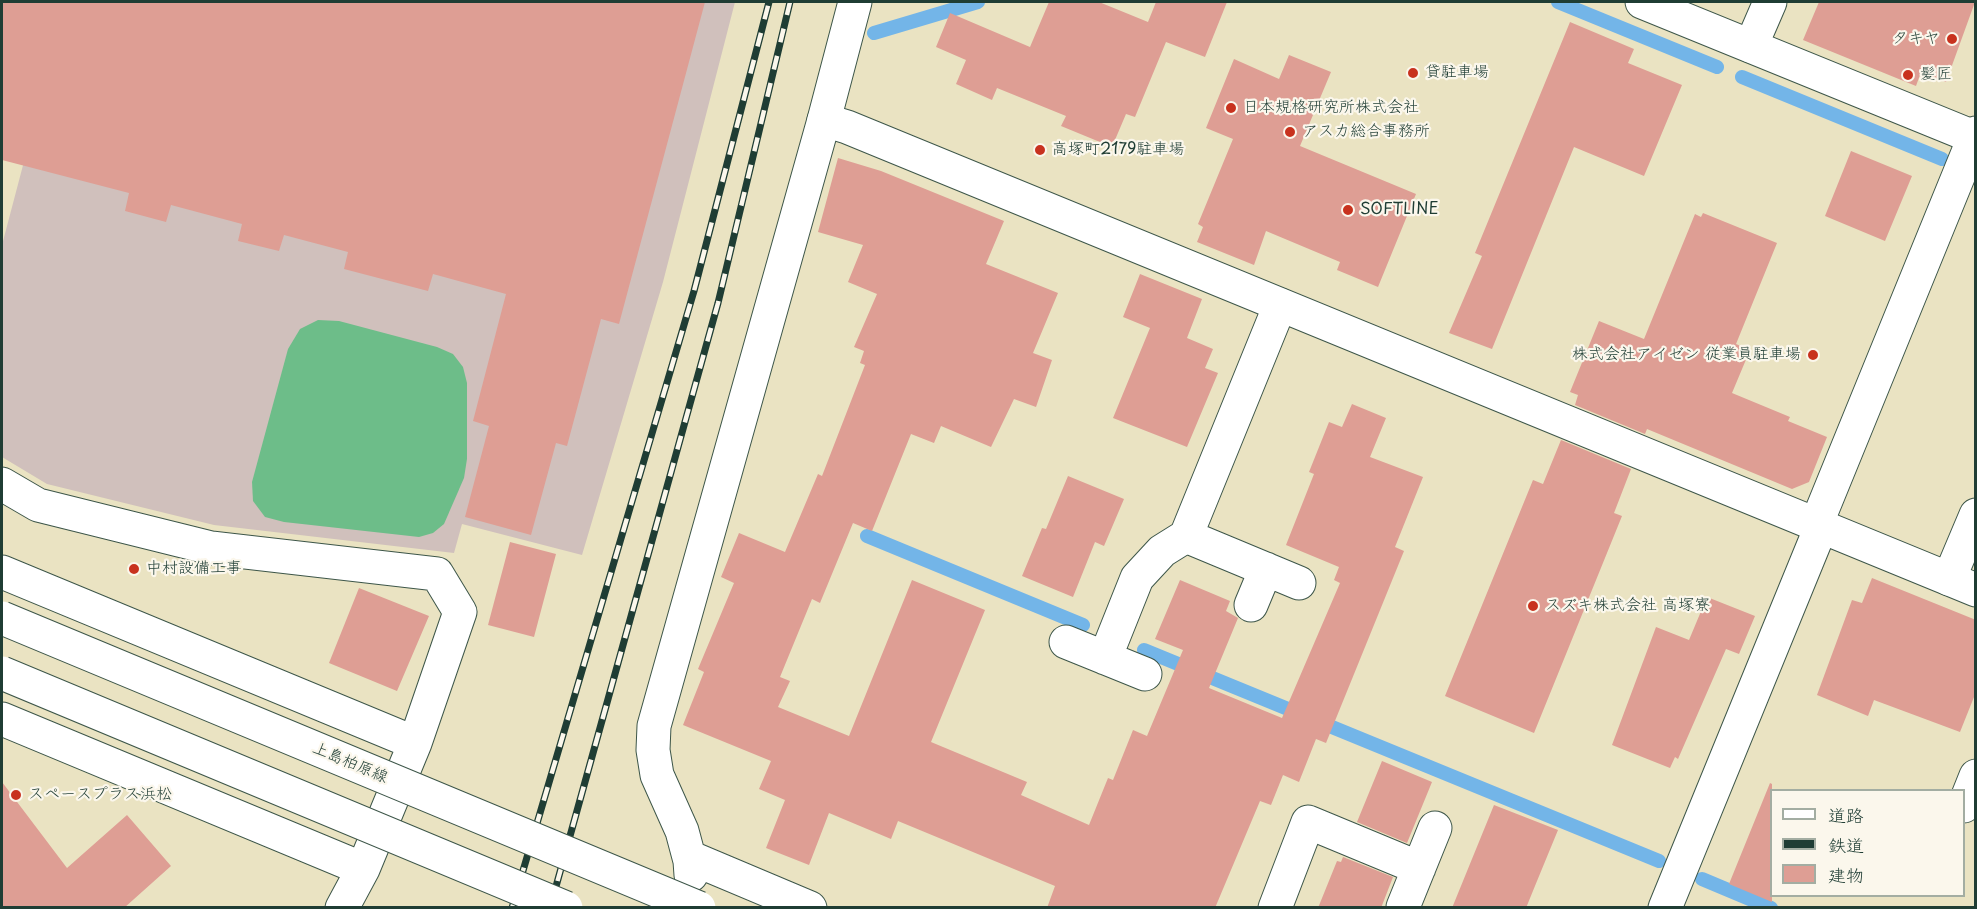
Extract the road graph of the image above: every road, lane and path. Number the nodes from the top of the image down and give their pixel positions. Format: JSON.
{"nodes":[{"id":1,"x":855,"y":2,"type":"edge"},
{"id":2,"x":1642,"y":2,"type":"edge"},
{"id":3,"x":1770,"y":2,"type":"edge"},
{"id":4,"x":1751,"y":46,"type":"junction"},
{"id":5,"x":824,"y":120,"type":"junction"},
{"id":6,"x":1975,"y":136,"type":"edge"},
{"id":7,"x":1280,"y":305,"type":"junction"},
{"id":8,"x":2,"y":484,"type":"edge"},
{"id":9,"x":1976,"y":516,"type":"edge"},
{"id":10,"x":1818,"y":526,"type":"junction"},
{"id":11,"x":1186,"y":536,"type":"junction"},
{"id":12,"x":1266,"y":569,"type":"junction"},
{"id":13,"x":2,"y":572,"type":"edge"},
{"id":14,"x":1299,"y":583,"type":"dead end"},
{"id":15,"x":1962,"y":585,"type":"edge"},
{"id":16,"x":1251,"y":604,"type":"dead end"},
{"id":17,"x":2,"y":618,"type":"edge"},
{"id":18,"x":1066,"y":642,"type":"dead end"},
{"id":19,"x":1105,"y":658,"type":"junction"},
{"id":20,"x":2,"y":673,"type":"edge"},
{"id":21,"x":1145,"y":674,"type":"dead end"},
{"id":22,"x":2,"y":719,"type":"edge"},
{"id":23,"x":415,"y":743,"type":"junction"},
{"id":24,"x":1976,"y":776,"type":"edge"},
{"id":25,"x":1965,"y":804,"type":"edge"},
{"id":26,"x":1435,"y":828,"type":"dead end"},
{"id":27,"x":1419,"y":868,"type":"junction"},
{"id":28,"x":363,"y":869,"type":"junction"},
{"id":29,"x":1403,"y":907,"type":"edge"},
{"id":30,"x":342,"y":908,"type":"edge"},
{"id":31,"x":566,"y":908,"type":"edge"},
{"id":32,"x":699,"y":908,"type":"edge"},
{"id":33,"x":810,"y":908,"type":"edge"},
{"id":34,"x":1275,"y":908,"type":"edge"},
{"id":35,"x":1665,"y":908,"type":"edge"}],
"edges":[{"from":1,"to":5,"type":"street"},
{"from":2,"to":4,"type":"street"},
{"from":3,"to":4,"type":"street"},
{"from":4,"to":6,"type":"street"},
{"from":5,"to":7,"type":"street"},
{"from":5,"to":33,"type":"street"},
{"from":6,"to":10,"type":"street"},
{"from":7,"to":10,"type":"street"},
{"from":7,"to":11,"type":"street"},
{"from":8,"to":23,"type":"street"},
{"from":9,"to":15,"type":"street"},
{"from":10,"to":15,"type":"street"},
{"from":10,"to":35,"type":"street"},
{"from":11,"to":12,"type":"street"},
{"from":11,"to":19,"type":"street"},
{"from":12,"to":14,"type":"street"},
{"from":12,"to":16,"type":"street"},
{"from":13,"to":23,"type":"street"},
{"from":17,"to":32,"type":"street","name":"上島柏原線","bridge":true},
{"from":18,"to":19,"type":"street"},
{"from":19,"to":21,"type":"street"},
{"from":20,"to":31,"type":"street","bridge":true},
{"from":22,"to":28,"type":"street"},
{"from":23,"to":28,"type":"street"},
{"from":24,"to":25,"type":"street"},
{"from":26,"to":27,"type":"street"},
{"from":27,"to":29,"type":"street"},
{"from":27,"to":34,"type":"street"},
{"from":28,"to":30,"type":"street"}]}
